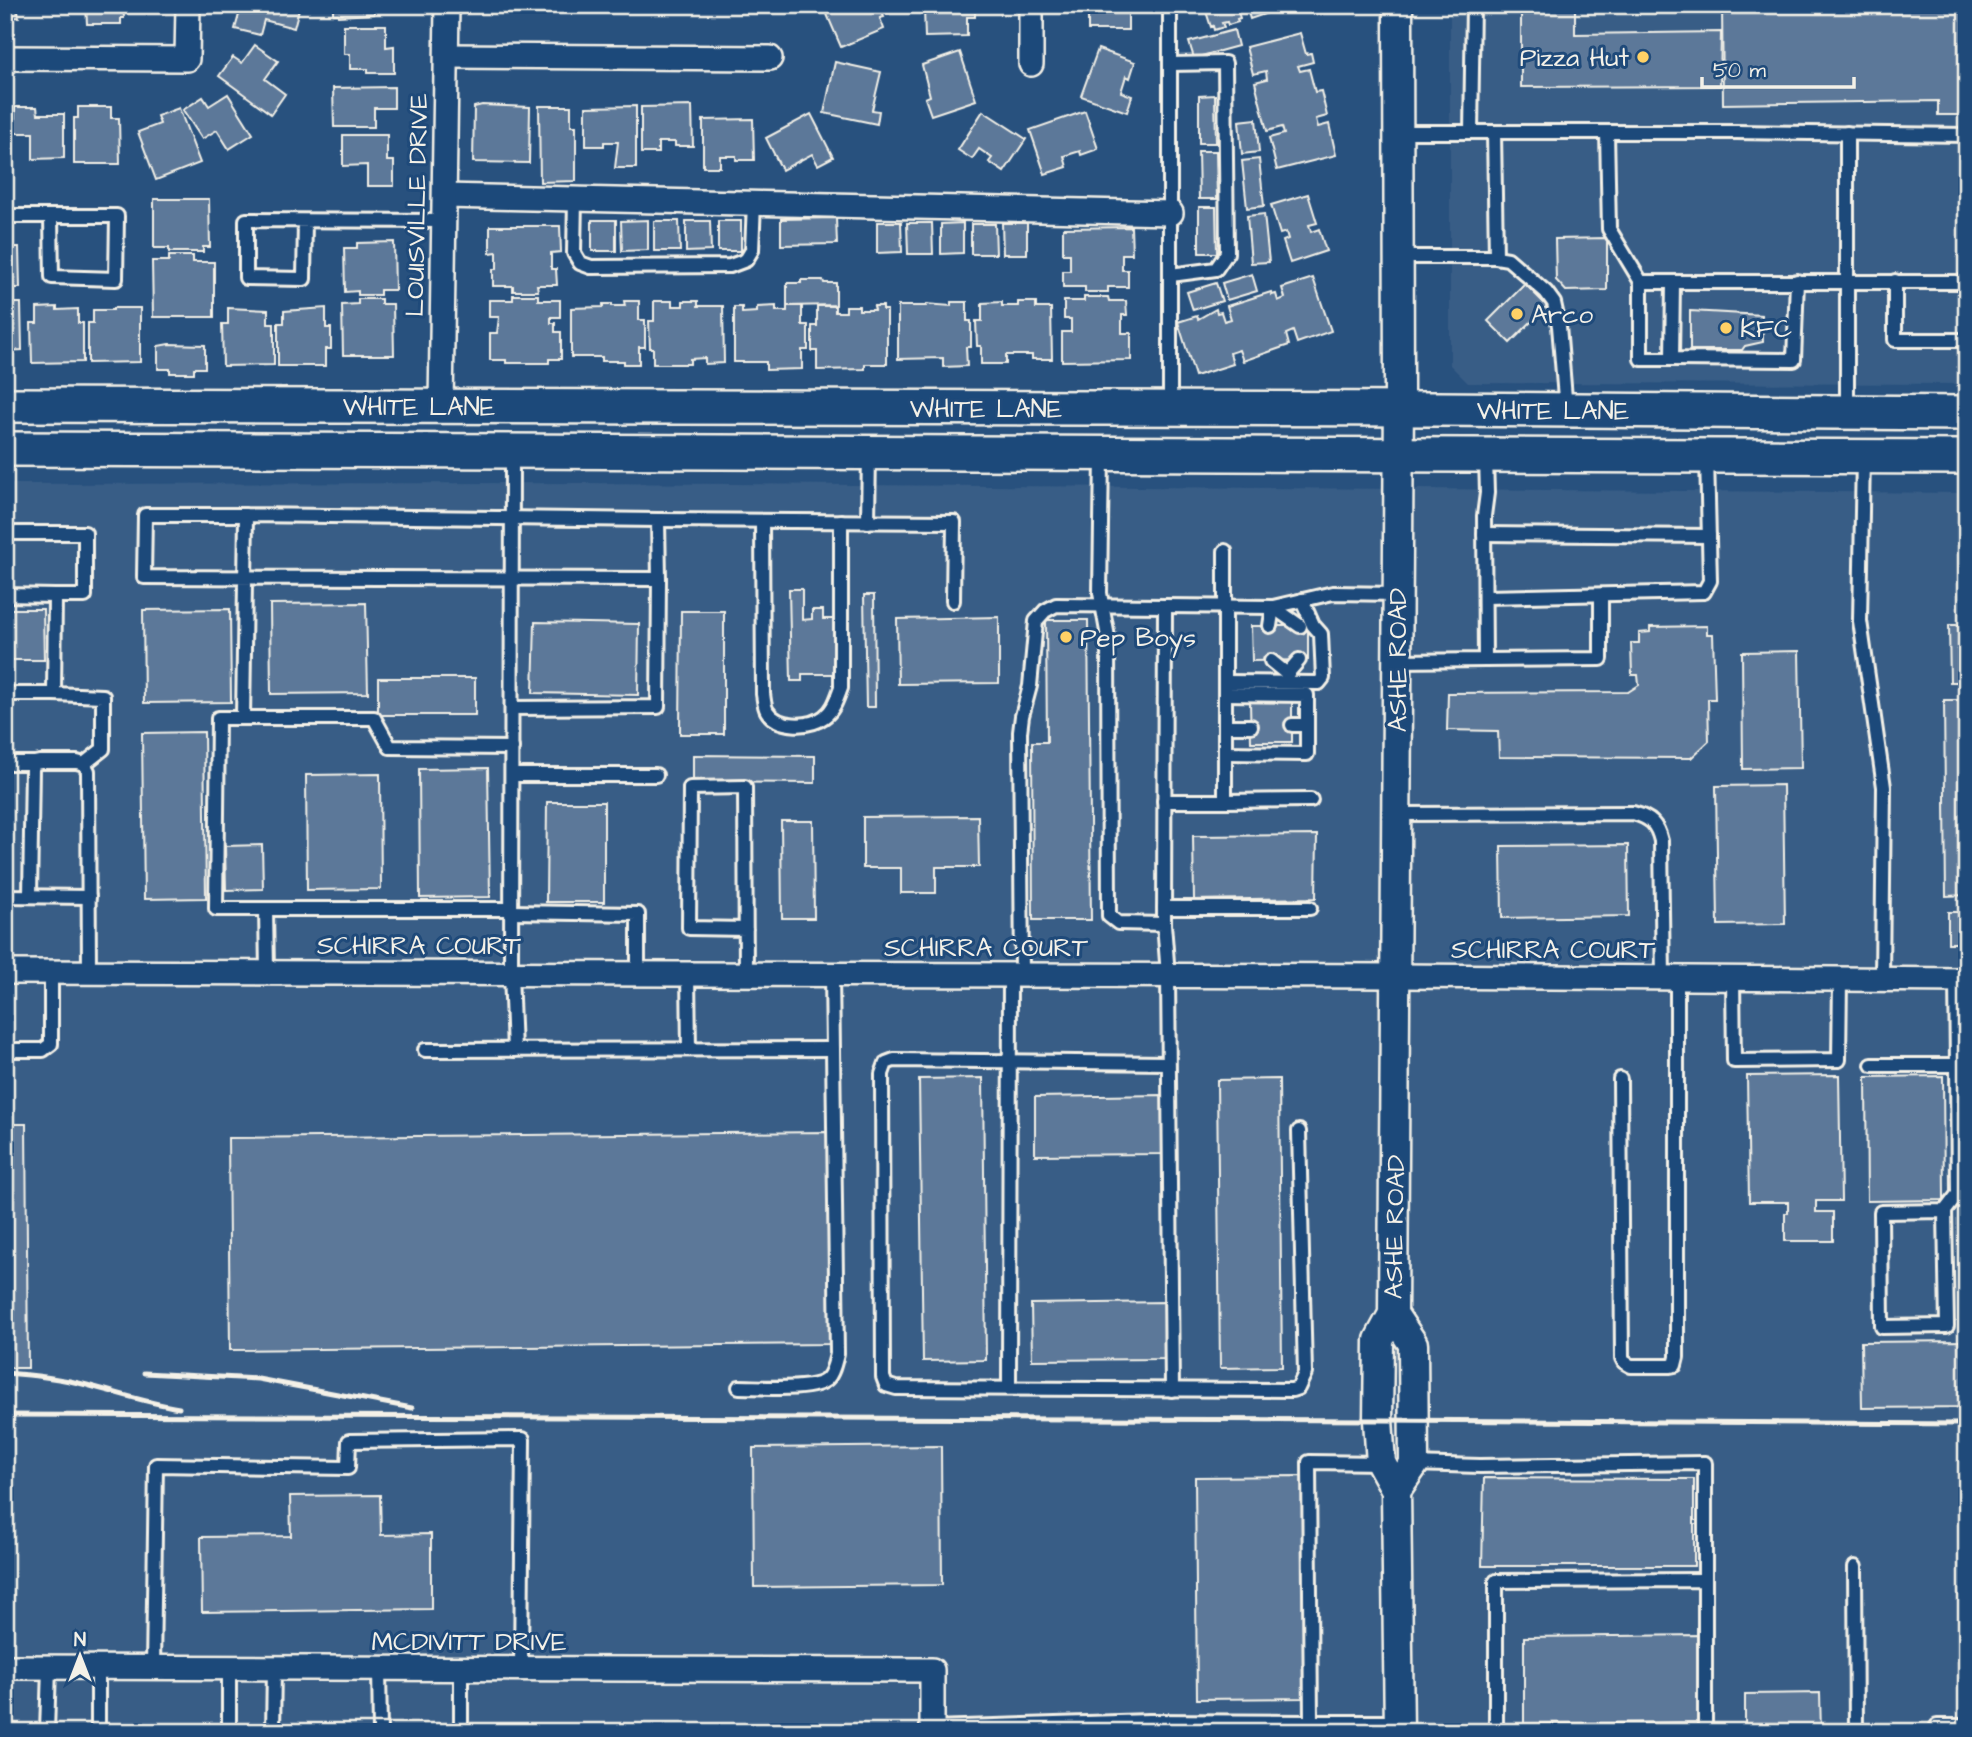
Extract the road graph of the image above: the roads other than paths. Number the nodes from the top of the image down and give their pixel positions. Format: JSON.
{"nodes":[{"id":1,"x":188,"y":5,"type":"edge"},
{"id":2,"x":447,"y":5,"type":"edge"},
{"id":3,"x":1031,"y":5,"type":"edge"},
{"id":4,"x":1170,"y":5,"type":"edge"},
{"id":5,"x":1398,"y":5,"type":"edge"},
{"id":6,"x":1473,"y":5,"type":"edge"},
{"id":7,"x":447,"y":56,"type":"junction"},
{"id":8,"x":5,"y":58,"type":"edge"},
{"id":9,"x":770,"y":58,"type":"dead end"},
{"id":10,"x":1031,"y":64,"type":"dead end"},
{"id":11,"x":1170,"y":64,"type":"junction"},
{"id":12,"x":1398,"y":132,"type":"junction"},
{"id":13,"x":1471,"y":132,"type":"junction"},
{"id":14,"x":1494,"y":132,"type":"junction"},
{"id":15,"x":1608,"y":132,"type":"junction"},
{"id":16,"x":1847,"y":133,"type":"junction"},
{"id":17,"x":1967,"y":135,"type":"edge"},
{"id":18,"x":445,"y":196,"type":"junction"},
{"id":19,"x":575,"y":200,"type":"junction"},
{"id":20,"x":754,"y":204,"type":"junction"},
{"id":21,"x":1171,"y":213,"type":"junction"},
{"id":22,"x":5,"y":216,"type":"edge"},
{"id":23,"x":51,"y":216,"type":"junction"},
{"id":24,"x":305,"y":221,"type":"junction"},
{"id":25,"x":444,"y":221,"type":"junction"},
{"id":26,"x":1399,"y":257,"type":"junction"},
{"id":27,"x":1496,"y":257,"type":"junction"},
{"id":28,"x":1171,"y":275,"type":"junction"},
{"id":29,"x":1797,"y":281,"type":"junction"},
{"id":30,"x":1847,"y":281,"type":"junction"},
{"id":31,"x":1895,"y":281,"type":"junction"},
{"id":32,"x":1641,"y":282,"type":"junction"},
{"id":33,"x":1673,"y":282,"type":"junction"},
{"id":34,"x":1967,"y":282,"type":"edge"},
{"id":35,"x":1967,"y":341,"type":"edge"},
{"id":36,"x":1672,"y":359,"type":"junction"},
{"id":37,"x":5,"y":405,"type":"edge"},
{"id":38,"x":81,"y":405,"type":"junction"},
{"id":39,"x":441,"y":406,"type":"junction"},
{"id":40,"x":664,"y":407,"type":"junction"},
{"id":41,"x":934,"y":408,"type":"junction"},
{"id":42,"x":1170,"y":409,"type":"junction"},
{"id":43,"x":1399,"y":409,"type":"junction"},
{"id":44,"x":1566,"y":410,"type":"junction"},
{"id":45,"x":1847,"y":412,"type":"junction"},
{"id":46,"x":1967,"y":413,"type":"edge"},
{"id":47,"x":5,"y":420,"type":"edge"},
{"id":48,"x":1967,"y":423,"type":"edge"},
{"id":49,"x":5,"y":449,"type":"edge"},
{"id":50,"x":267,"y":450,"type":"junction"},
{"id":51,"x":519,"y":450,"type":"junction"},
{"id":52,"x":761,"y":451,"type":"junction"},
{"id":53,"x":869,"y":451,"type":"junction"},
{"id":54,"x":1102,"y":452,"type":"junction"},
{"id":55,"x":1397,"y":453,"type":"junction"},
{"id":56,"x":1486,"y":454,"type":"junction"},
{"id":57,"x":1707,"y":455,"type":"junction"},
{"id":58,"x":1863,"y":456,"type":"junction"},
{"id":59,"x":1967,"y":457,"type":"edge"},
{"id":60,"x":246,"y":515,"type":"junction"},
{"id":61,"x":512,"y":518,"type":"junction"},
{"id":62,"x":658,"y":520,"type":"junction"},
{"id":63,"x":762,"y":521,"type":"junction"},
{"id":64,"x":841,"y":522,"type":"junction"},
{"id":65,"x":868,"y":522,"type":"junction"},
{"id":66,"x":5,"y":533,"type":"edge"},
{"id":67,"x":1484,"y":534,"type":"junction"},
{"id":68,"x":1709,"y":536,"type":"junction"},
{"id":69,"x":1226,"y":551,"type":"dead end"},
{"id":70,"x":245,"y":578,"type":"junction"},
{"id":71,"x":512,"y":579,"type":"junction"},
{"id":72,"x":659,"y":579,"type":"junction"},
{"id":73,"x":1397,"y":594,"type":"junction"},
{"id":74,"x":5,"y":595,"type":"edge"},
{"id":75,"x":1601,"y":595,"type":"junction"},
{"id":76,"x":55,"y":596,"type":"junction"},
{"id":77,"x":1485,"y":597,"type":"junction"},
{"id":78,"x":1302,"y":600,"type":"junction"},
{"id":79,"x":953,"y":601,"type":"dead end"},
{"id":80,"x":1104,"y":607,"type":"junction"},
{"id":81,"x":1165,"y":607,"type":"junction"},
{"id":82,"x":1227,"y":607,"type":"junction"},
{"id":83,"x":1273,"y":607,"type":"junction"},
{"id":84,"x":1270,"y":626,"type":"dead end"},
{"id":85,"x":1293,"y":626,"type":"dead end"},
{"id":86,"x":1485,"y":660,"type":"junction"},
{"id":87,"x":1271,"y":661,"type":"dead end"},
{"id":88,"x":1398,"y":661,"type":"junction"},
{"id":89,"x":1290,"y":669,"type":"junction"},
{"id":90,"x":1226,"y":688,"type":"junction"},
{"id":91,"x":5,"y":694,"type":"edge"},
{"id":92,"x":54,"y":694,"type":"junction"},
{"id":93,"x":512,"y":708,"type":"junction"},
{"id":94,"x":243,"y":718,"type":"junction"},
{"id":95,"x":1292,"y":725,"type":"dead end"},
{"id":96,"x":1307,"y":725,"type":"junction"},
{"id":97,"x":1226,"y":726,"type":"junction"},
{"id":98,"x":1251,"y":726,"type":"dead end"},
{"id":99,"x":512,"y":748,"type":"junction"},
{"id":100,"x":1226,"y":753,"type":"junction"},
{"id":101,"x":5,"y":763,"type":"edge"},
{"id":102,"x":35,"y":763,"type":"junction"},
{"id":103,"x":84,"y":764,"type":"junction"},
{"id":104,"x":512,"y":775,"type":"junction"},
{"id":105,"x":656,"y":775,"type":"dead end"},
{"id":106,"x":1311,"y":800,"type":"dead end"},
{"id":107,"x":1164,"y":801,"type":"junction"},
{"id":108,"x":1226,"y":801,"type":"junction"},
{"id":109,"x":1397,"y":814,"type":"junction"},
{"id":110,"x":5,"y":896,"type":"edge"},
{"id":111,"x":30,"y":896,"type":"junction"},
{"id":112,"x":89,"y":897,"type":"junction"},
{"id":113,"x":1164,"y":908,"type":"junction"},
{"id":114,"x":1310,"y":908,"type":"dead end"},
{"id":115,"x":266,"y":909,"type":"junction"},
{"id":116,"x":512,"y":910,"type":"junction"},
{"id":117,"x":1164,"y":924,"type":"junction"},
{"id":118,"x":746,"y":929,"type":"junction"},
{"id":119,"x":5,"y":972,"type":"edge"},
{"id":120,"x":51,"y":972,"type":"junction"},
{"id":121,"x":89,"y":972,"type":"junction"},
{"id":122,"x":267,"y":972,"type":"junction"},
{"id":123,"x":512,"y":973,"type":"junction"},
{"id":124,"x":638,"y":973,"type":"junction"},
{"id":125,"x":688,"y":974,"type":"junction"},
{"id":126,"x":746,"y":974,"type":"junction"},
{"id":127,"x":832,"y":974,"type":"junction"},
{"id":128,"x":1016,"y":975,"type":"junction"},
{"id":129,"x":1168,"y":975,"type":"junction"},
{"id":130,"x":1397,"y":976,"type":"junction"},
{"id":131,"x":1670,"y":978,"type":"junction"},
{"id":132,"x":1733,"y":978,"type":"junction"},
{"id":133,"x":1840,"y":979,"type":"junction"},
{"id":134,"x":1882,"y":979,"type":"junction"},
{"id":135,"x":1961,"y":980,"type":"edge"},
{"id":136,"x":689,"y":1049,"type":"junction"},
{"id":137,"x":833,"y":1049,"type":"junction"},
{"id":138,"x":5,"y":1050,"type":"edge"},
{"id":139,"x":425,"y":1050,"type":"dead end"},
{"id":140,"x":514,"y":1050,"type":"junction"},
{"id":141,"x":1009,"y":1061,"type":"junction"},
{"id":142,"x":1168,"y":1063,"type":"junction"},
{"id":143,"x":1872,"y":1065,"type":"dead end"},
{"id":144,"x":1957,"y":1065,"type":"junction"},
{"id":145,"x":1620,"y":1079,"type":"dead end"},
{"id":146,"x":1299,"y":1131,"type":"dead end"},
{"id":147,"x":1945,"y":1211,"type":"junction"},
{"id":148,"x":1393,"y":1314,"type":"junction"},
{"id":149,"x":739,"y":1387,"type":"dead end"},
{"id":150,"x":1009,"y":1388,"type":"junction"},
{"id":151,"x":1172,"y":1390,"type":"junction"},
{"id":152,"x":1381,"y":1463,"type":"junction"},
{"id":153,"x":1414,"y":1464,"type":"junction"},
{"id":154,"x":1396,"y":1490,"type":"junction"},
{"id":155,"x":1855,"y":1567,"type":"dead end"},
{"id":156,"x":1705,"y":1580,"type":"junction"},
{"id":157,"x":5,"y":1667,"type":"edge"},
{"id":158,"x":49,"y":1667,"type":"junction"},
{"id":159,"x":98,"y":1668,"type":"junction"},
{"id":160,"x":153,"y":1668,"type":"junction"},
{"id":161,"x":229,"y":1668,"type":"junction"},
{"id":162,"x":274,"y":1668,"type":"junction"},
{"id":163,"x":379,"y":1668,"type":"junction"},
{"id":164,"x":461,"y":1669,"type":"junction"},
{"id":165,"x":521,"y":1669,"type":"junction"},
{"id":166,"x":1937,"y":1726,"type":"dead end"},
{"id":167,"x":1967,"y":1726,"type":"edge"},
{"id":168,"x":1311,"y":1727,"type":"edge"},
{"id":169,"x":1399,"y":1727,"type":"edge"},
{"id":170,"x":932,"y":1730,"type":"edge"},
{"id":171,"x":47,"y":1732,"type":"edge"},
{"id":172,"x":98,"y":1732,"type":"edge"},
{"id":173,"x":229,"y":1732,"type":"edge"},
{"id":174,"x":272,"y":1732,"type":"edge"},
{"id":175,"x":380,"y":1732,"type":"edge"},
{"id":176,"x":455,"y":1732,"type":"edge"},
{"id":177,"x":1496,"y":1732,"type":"edge"},
{"id":178,"x":1705,"y":1732,"type":"edge"},
{"id":179,"x":1856,"y":1732,"type":"edge"}],
"edges":[{"from":1,"to":8,"type":"street"},
{"from":2,"to":7,"type":"street","name":"LOUISVILLE DRIVE"},
{"from":3,"to":10,"type":"street"},
{"from":4,"to":11,"type":"lane"},
{"from":5,"to":12,"type":"street","name":"ASHE ROAD"},
{"from":6,"to":13,"type":"lane"},
{"from":7,"to":9,"type":"street"},
{"from":7,"to":18,"type":"street","name":"LOUISVILLE DRIVE"},
{"from":11,"to":21,"type":"lane"},
{"from":11,"to":28,"type":"lane"},
{"from":12,"to":13,"type":"lane"},
{"from":12,"to":26,"type":"street","name":"ASHE ROAD"},
{"from":13,"to":14,"type":"lane"},
{"from":14,"to":15,"type":"lane"},
{"from":14,"to":27,"type":"lane"},
{"from":15,"to":16,"type":"lane"},
{"from":15,"to":32,"type":"lane"},
{"from":16,"to":17,"type":"lane"},
{"from":16,"to":30,"type":"lane"},
{"from":18,"to":19,"type":"street"},
{"from":18,"to":25,"type":"street","name":"LOUISVILLE DRIVE"},
{"from":19,"to":20,"type":"street"},
{"from":19,"to":20,"type":"lane"},
{"from":20,"to":21,"type":"street"},
{"from":21,"to":28,"type":"lane"},
{"from":22,"to":23,"type":"lane"},
{"from":23,"to":23,"type":"lane"},
{"from":24,"to":24,"type":"lane"},
{"from":24,"to":25,"type":"lane"},
{"from":25,"to":39,"type":"street","name":"LOUISVILLE DRIVE"},
{"from":26,"to":27,"type":"lane"},
{"from":26,"to":43,"type":"street","name":"ASHE ROAD"},
{"from":27,"to":44,"type":"lane"},
{"from":28,"to":42,"type":"lane"},
{"from":29,"to":30,"type":"lane"},
{"from":29,"to":33,"type":"lane"},
{"from":29,"to":36,"type":"lane"},
{"from":30,"to":31,"type":"lane"},
{"from":30,"to":45,"type":"lane"},
{"from":31,"to":34,"type":"lane"},
{"from":31,"to":35,"type":"lane"},
{"from":32,"to":33,"type":"lane"},
{"from":32,"to":36,"type":"lane"},
{"from":33,"to":36,"type":"lane"},
{"from":37,"to":38,"type":"main road","name":"WHITE LANE"},
{"from":38,"to":39,"type":"main road","name":"WHITE LANE"},
{"from":38,"to":47,"type":"main road"},
{"from":39,"to":40,"type":"main road","name":"WHITE LANE"},
{"from":39,"to":50,"type":"main road"},
{"from":40,"to":41,"type":"main road","name":"WHITE LANE"},
{"from":40,"to":51,"type":"main road"},
{"from":41,"to":42,"type":"main road","name":"WHITE LANE"},
{"from":41,"to":52,"type":"main road"},
{"from":42,"to":43,"type":"main road","name":"WHITE LANE"},
{"from":43,"to":44,"type":"main road","name":"WHITE LANE"},
{"from":43,"to":55,"type":"street","name":"ASHE ROAD"},
{"from":44,"to":45,"type":"main road","name":"WHITE LANE"},
{"from":45,"to":46,"type":"main road","name":"WHITE LANE"},
{"from":45,"to":57,"type":"main road"},
{"from":48,"to":58,"type":"main road"},
{"from":49,"to":50,"type":"main road","name":"WHITE LANE"},
{"from":50,"to":51,"type":"main road","name":"WHITE LANE"},
{"from":51,"to":52,"type":"main road","name":"WHITE LANE"},
{"from":51,"to":61,"type":"lane"},
{"from":52,"to":53,"type":"main road","name":"WHITE LANE"},
{"from":53,"to":54,"type":"main road","name":"WHITE LANE"},
{"from":53,"to":65,"type":"lane"},
{"from":54,"to":55,"type":"main road","name":"WHITE LANE"},
{"from":54,"to":80,"type":"lane"},
{"from":55,"to":56,"type":"main road","name":"WHITE LANE"},
{"from":55,"to":73,"type":"street","name":"ASHE ROAD"},
{"from":56,"to":57,"type":"main road","name":"WHITE LANE"},
{"from":56,"to":67,"type":"lane"},
{"from":57,"to":58,"type":"main road","name":"WHITE LANE"},
{"from":57,"to":68,"type":"lane"},
{"from":58,"to":59,"type":"main road","name":"WHITE LANE"},
{"from":58,"to":134,"type":"lane"},
{"from":60,"to":61,"type":"lane"},
{"from":60,"to":70,"type":"lane"},
{"from":60,"to":70,"type":"lane"},
{"from":61,"to":62,"type":"lane"},
{"from":61,"to":71,"type":"lane"},
{"from":62,"to":63,"type":"lane"},
{"from":62,"to":72,"type":"lane"},
{"from":63,"to":64,"type":"lane"},
{"from":63,"to":64,"type":"lane"},
{"from":64,"to":65,"type":"lane"},
{"from":65,"to":79,"type":"lane"},
{"from":66,"to":76,"type":"lane"},
{"from":67,"to":68,"type":"lane"},
{"from":67,"to":77,"type":"lane"},
{"from":68,"to":75,"type":"lane"},
{"from":69,"to":82,"type":"lane"},
{"from":70,"to":71,"type":"lane"},
{"from":70,"to":94,"type":"lane"},
{"from":71,"to":72,"type":"lane"},
{"from":71,"to":93,"type":"lane"},
{"from":72,"to":93,"type":"lane"},
{"from":73,"to":78,"type":"lane"},
{"from":73,"to":88,"type":"street","name":"ASHE ROAD"},
{"from":74,"to":76,"type":"lane"},
{"from":75,"to":77,"type":"lane"},
{"from":75,"to":86,"type":"lane"},
{"from":76,"to":92,"type":"lane"},
{"from":77,"to":86,"type":"lane"},
{"from":78,"to":83,"type":"lane"},
{"from":78,"to":89,"type":"lane"},
{"from":80,"to":81,"type":"lane"},
{"from":80,"to":117,"type":"lane"},
{"from":80,"to":128,"type":"lane"},
{"from":81,"to":82,"type":"lane"},
{"from":81,"to":107,"type":"lane"},
{"from":82,"to":83,"type":"lane"},
{"from":82,"to":90,"type":"lane"},
{"from":83,"to":84,"type":"lane"},
{"from":83,"to":85,"type":"lane"},
{"from":86,"to":88,"type":"lane"},
{"from":87,"to":89,"type":"lane"},
{"from":88,"to":109,"type":"street","name":"ASHE ROAD"},
{"from":89,"to":90,"type":"lane"},
{"from":90,"to":96,"type":"lane"},
{"from":90,"to":97,"type":"lane"},
{"from":91,"to":92,"type":"lane"},
{"from":92,"to":103,"type":"lane"},
{"from":93,"to":99,"type":"lane"},
{"from":94,"to":99,"type":"lane"},
{"from":94,"to":115,"type":"lane"},
{"from":95,"to":96,"type":"lane"},
{"from":96,"to":100,"type":"lane"},
{"from":97,"to":98,"type":"lane"},
{"from":97,"to":100,"type":"lane"},
{"from":99,"to":104,"type":"lane"},
{"from":100,"to":108,"type":"lane"},
{"from":101,"to":102,"type":"lane"},
{"from":102,"to":103,"type":"lane"},
{"from":102,"to":111,"type":"lane"},
{"from":103,"to":112,"type":"lane"},
{"from":104,"to":105,"type":"lane"},
{"from":104,"to":116,"type":"lane"},
{"from":106,"to":108,"type":"lane"},
{"from":107,"to":108,"type":"lane"},
{"from":107,"to":113,"type":"lane"},
{"from":109,"to":130,"type":"street","name":"ASHE ROAD"},
{"from":109,"to":131,"type":"lane"},
{"from":110,"to":111,"type":"lane"},
{"from":111,"to":112,"type":"lane"},
{"from":112,"to":121,"type":"lane"},
{"from":113,"to":114,"type":"lane"},
{"from":113,"to":117,"type":"lane"},
{"from":115,"to":116,"type":"lane"},
{"from":115,"to":122,"type":"lane"},
{"from":116,"to":123,"type":"lane"},
{"from":116,"to":124,"type":"lane"},
{"from":117,"to":129,"type":"lane"},
{"from":118,"to":118,"type":"lane"},
{"from":118,"to":126,"type":"lane"},
{"from":119,"to":120,"type":"street","name":"SCHIRRA COURT"},
{"from":120,"to":121,"type":"street","name":"SCHIRRA COURT"},
{"from":120,"to":138,"type":"lane"},
{"from":121,"to":122,"type":"street","name":"SCHIRRA COURT"},
{"from":122,"to":123,"type":"street","name":"SCHIRRA COURT"},
{"from":123,"to":124,"type":"street","name":"SCHIRRA COURT"},
{"from":123,"to":140,"type":"lane"},
{"from":124,"to":125,"type":"street","name":"SCHIRRA COURT"},
{"from":125,"to":126,"type":"street","name":"SCHIRRA COURT"},
{"from":125,"to":136,"type":"lane"},
{"from":126,"to":127,"type":"street","name":"SCHIRRA COURT"},
{"from":127,"to":128,"type":"street","name":"SCHIRRA COURT"},
{"from":127,"to":137,"type":"lane"},
{"from":128,"to":129,"type":"street","name":"SCHIRRA COURT"},
{"from":128,"to":141,"type":"lane"},
{"from":129,"to":130,"type":"street","name":"SCHIRRA COURT"},
{"from":129,"to":142,"type":"lane"},
{"from":130,"to":131,"type":"street","name":"SCHIRRA COURT"},
{"from":130,"to":148,"type":"street","name":"ASHE ROAD"},
{"from":131,"to":132,"type":"street","name":"SCHIRRA COURT"},
{"from":131,"to":145,"type":"lane"},
{"from":132,"to":133,"type":"street","name":"SCHIRRA COURT"},
{"from":132,"to":133,"type":"lane"},
{"from":133,"to":134,"type":"street","name":"SCHIRRA COURT"},
{"from":134,"to":135,"type":"street","name":"SCHIRRA COURT"},
{"from":135,"to":144,"type":"lane"},
{"from":136,"to":137,"type":"lane"},
{"from":136,"to":140,"type":"lane"},
{"from":137,"to":149,"type":"lane"},
{"from":139,"to":140,"type":"lane"},
{"from":141,"to":142,"type":"lane"},
{"from":141,"to":150,"type":"lane"},
{"from":141,"to":150,"type":"lane"},
{"from":142,"to":151,"type":"lane"},
{"from":143,"to":144,"type":"lane"},
{"from":144,"to":147,"type":"lane"},
{"from":146,"to":151,"type":"lane"},
{"from":147,"to":147,"type":"lane"},
{"from":148,"to":152,"type":"street","name":"ASHE ROAD"},
{"from":148,"to":153,"type":"street","name":"ASHE ROAD"},
{"from":150,"to":151,"type":"lane"},
{"from":152,"to":153,"type":"lane"},
{"from":152,"to":154,"type":"street","name":"ASHE ROAD"},
{"from":152,"to":168,"type":"lane"},
{"from":153,"to":154,"type":"street"},
{"from":153,"to":156,"type":"lane"},
{"from":154,"to":169,"type":"street","name":"ASHE ROAD"},
{"from":155,"to":179,"type":"lane"},
{"from":156,"to":177,"type":"lane"},
{"from":156,"to":178,"type":"lane"},
{"from":157,"to":158,"type":"street","name":"MCDIVITT DRIVE"},
{"from":158,"to":159,"type":"street","name":"MCDIVITT DRIVE"},
{"from":158,"to":171,"type":"lane"},
{"from":159,"to":160,"type":"street","name":"MCDIVITT DRIVE"},
{"from":159,"to":172,"type":"lane"},
{"from":160,"to":161,"type":"street","name":"MCDIVITT DRIVE"},
{"from":160,"to":165,"type":"lane"},
{"from":161,"to":162,"type":"street","name":"MCDIVITT DRIVE"},
{"from":161,"to":173,"type":"lane"},
{"from":162,"to":163,"type":"street","name":"MCDIVITT DRIVE"},
{"from":162,"to":174,"type":"lane"},
{"from":163,"to":164,"type":"street","name":"MCDIVITT DRIVE"},
{"from":163,"to":175,"type":"lane"},
{"from":164,"to":165,"type":"street","name":"MCDIVITT DRIVE"},
{"from":164,"to":176,"type":"lane"},
{"from":165,"to":170,"type":"street","name":"MCDIVITT DRIVE"},
{"from":166,"to":167,"type":"lane"},
{"from":168,"to":169,"type":"lane"},
{"from":168,"to":170,"type":"lane"}]}
